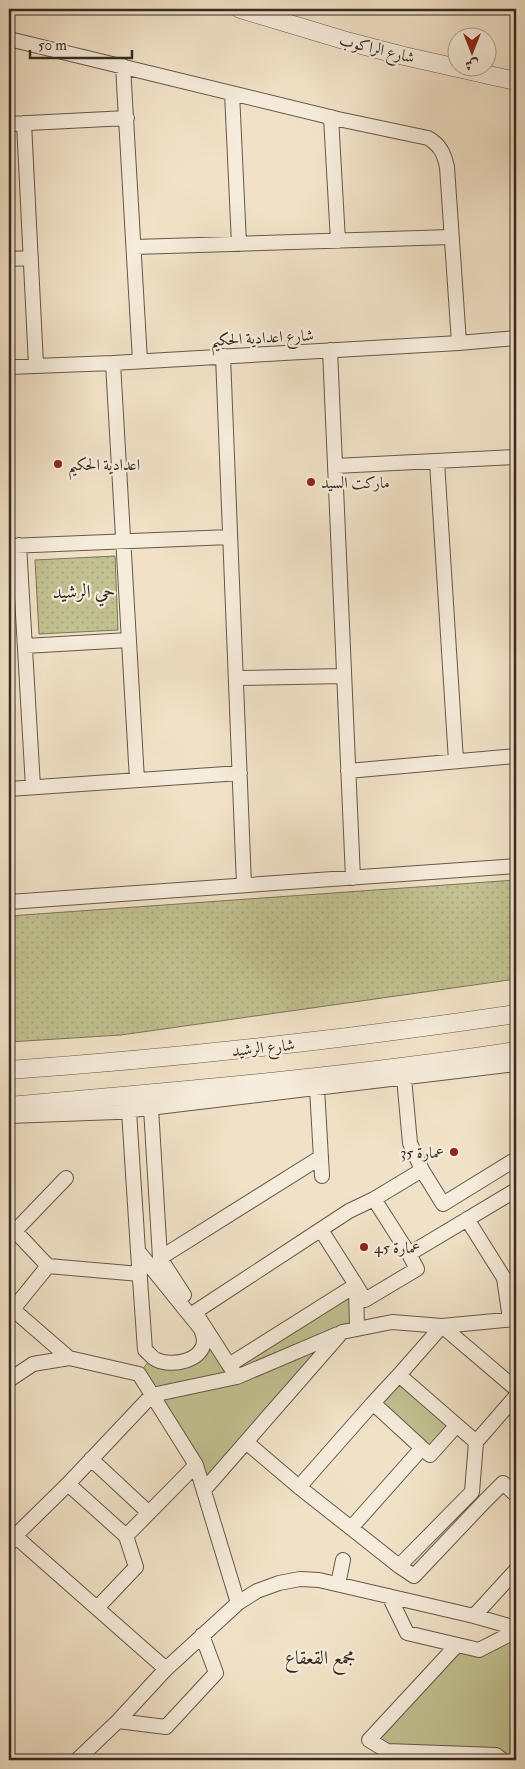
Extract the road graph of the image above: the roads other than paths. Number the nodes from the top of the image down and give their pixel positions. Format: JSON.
{"nodes":[{"id":1,"x":249,"y":10,"type":"edge"},
{"id":2,"x":9,"y":38,"type":"edge"},
{"id":3,"x":123,"y":66,"type":"junction"},
{"id":4,"x":516,"y":80,"type":"edge"},
{"id":5,"x":232,"y":93,"type":"junction"},
{"id":6,"x":331,"y":117,"type":"junction"},
{"id":7,"x":126,"y":118,"type":"junction"},
{"id":8,"x":24,"y":123,"type":"junction"},
{"id":9,"x":9,"y":124,"type":"edge"},
{"id":10,"x":451,"y":237,"type":"junction"},
{"id":11,"x":338,"y":241,"type":"junction"},
{"id":12,"x":239,"y":244,"type":"junction"},
{"id":13,"x":134,"y":248,"type":"junction"},
{"id":14,"x":31,"y":258,"type":"junction"},
{"id":15,"x":9,"y":259,"type":"edge"},
{"id":16,"x":516,"y":338,"type":"edge"},
{"id":17,"x":459,"y":343,"type":"junction"},
{"id":18,"x":330,"y":350,"type":"junction"},
{"id":19,"x":223,"y":356,"type":"junction"},
{"id":20,"x":140,"y":361,"type":"junction"},
{"id":21,"x":113,"y":363,"type":"junction"},
{"id":22,"x":36,"y":365,"type":"junction"},
{"id":23,"x":9,"y":367,"type":"edge"},
{"id":24,"x":516,"y":457,"type":"edge"},
{"id":25,"x":437,"y":462,"type":"junction"},
{"id":26,"x":335,"y":466,"type":"junction"},
{"id":27,"x":230,"y":537,"type":"junction"},
{"id":28,"x":124,"y":541,"type":"junction"},
{"id":29,"x":14,"y":545,"type":"edge"},
{"id":30,"x":129,"y":640,"type":"junction"},
{"id":31,"x":25,"y":646,"type":"junction"},
{"id":32,"x":344,"y":676,"type":"junction"},
{"id":33,"x":236,"y":678,"type":"junction"},
{"id":34,"x":516,"y":756,"type":"edge"},
{"id":35,"x":456,"y":762,"type":"junction"},
{"id":36,"x":348,"y":771,"type":"junction"},
{"id":37,"x":240,"y":773,"type":"junction"},
{"id":38,"x":137,"y":780,"type":"junction"},
{"id":39,"x":33,"y":787,"type":"junction"},
{"id":40,"x":9,"y":789,"type":"edge"},
{"id":41,"x":516,"y":866,"type":"edge"},
{"id":42,"x":353,"y":878,"type":"junction"},
{"id":43,"x":244,"y":885,"type":"junction"},
{"id":44,"x":9,"y":902,"type":"edge"},
{"id":45,"x":516,"y":1014,"type":"edge"},
{"id":46,"x":516,"y":1051,"type":"edge"},
{"id":47,"x":516,"y":1064,"type":"edge"},
{"id":48,"x":9,"y":1070,"type":"edge"},
{"id":49,"x":404,"y":1078,"type":"junction"},
{"id":50,"x":317,"y":1088,"type":"junction"},
{"id":51,"x":9,"y":1106,"type":"edge"},
{"id":52,"x":151,"y":1108,"type":"junction"},
{"id":53,"x":129,"y":1111,"type":"junction"},
{"id":54,"x":9,"y":1116,"type":"edge"},
{"id":55,"x":321,"y":1157,"type":"junction"},
{"id":56,"x":516,"y":1159,"type":"edge"},
{"id":57,"x":422,"y":1170,"type":"junction"},
{"id":58,"x":322,"y":1176,"type":"dead end"},
{"id":59,"x":66,"y":1178,"type":"dead end"},
{"id":60,"x":516,"y":1190,"type":"edge"},
{"id":61,"x":374,"y":1199,"type":"junction"},
{"id":62,"x":467,"y":1219,"type":"junction"},
{"id":63,"x":321,"y":1230,"type":"junction"},
{"id":64,"x":138,"y":1251,"type":"junction"},
{"id":65,"x":409,"y":1254,"type":"junction"},
{"id":66,"x":160,"y":1258,"type":"junction"},
{"id":67,"x":48,"y":1266,"type":"junction"},
{"id":68,"x":140,"y":1274,"type":"junction"},
{"id":69,"x":356,"y":1285,"type":"junction"},
{"id":70,"x":11,"y":1308,"type":"edge"},
{"id":71,"x":195,"y":1312,"type":"junction"},
{"id":72,"x":513,"y":1319,"type":"edge"},
{"id":73,"x":442,"y":1326,"type":"junction"},
{"id":74,"x":357,"y":1329,"type":"junction"},
{"id":75,"x":342,"y":1332,"type":"junction"},
{"id":76,"x":152,"y":1357,"type":"junction"},
{"id":77,"x":69,"y":1358,"type":"junction"},
{"id":78,"x":229,"y":1365,"type":"junction"},
{"id":79,"x":139,"y":1374,"type":"junction"},
{"id":80,"x":399,"y":1375,"type":"junction"},
{"id":81,"x":238,"y":1377,"type":"junction"},
{"id":82,"x":9,"y":1380,"type":"edge"},
{"id":83,"x":516,"y":1388,"type":"edge"},
{"id":84,"x":152,"y":1395,"type":"junction"},
{"id":85,"x":516,"y":1396,"type":"edge"},
{"id":86,"x":373,"y":1403,"type":"junction"},
{"id":87,"x":456,"y":1426,"type":"junction"},
{"id":88,"x":246,"y":1442,"type":"junction"},
{"id":89,"x":476,"y":1442,"type":"junction"},
{"id":90,"x":422,"y":1448,"type":"junction"},
{"id":91,"x":91,"y":1459,"type":"junction"},
{"id":92,"x":196,"y":1465,"type":"junction"},
{"id":93,"x":68,"y":1484,"type":"junction"},
{"id":94,"x":299,"y":1487,"type":"junction"},
{"id":95,"x":204,"y":1490,"type":"junction"},
{"id":96,"x":516,"y":1495,"type":"edge"},
{"id":97,"x":149,"y":1512,"type":"junction"},
{"id":98,"x":351,"y":1528,"type":"junction"},
{"id":99,"x":126,"y":1536,"type":"junction"},
{"id":100,"x":12,"y":1540,"type":"edge"},
{"id":101,"x":343,"y":1560,"type":"dead end"},
{"id":102,"x":398,"y":1566,"type":"junction"},
{"id":103,"x":516,"y":1570,"type":"edge"},
{"id":104,"x":338,"y":1584,"type":"junction"},
{"id":105,"x":389,"y":1596,"type":"junction"},
{"id":106,"x":238,"y":1603,"type":"junction"},
{"id":107,"x":97,"y":1608,"type":"junction"},
{"id":108,"x":474,"y":1616,"type":"junction"},
{"id":109,"x":516,"y":1630,"type":"edge"},
{"id":110,"x":202,"y":1635,"type":"junction"},
{"id":111,"x":457,"y":1645,"type":"junction"},
{"id":112,"x":166,"y":1669,"type":"junction"},
{"id":113,"x":118,"y":1721,"type":"junction"},
{"id":114,"x":383,"y":1756,"type":"edge"},
{"id":115,"x":440,"y":1757,"type":"edge"},
{"id":116,"x":76,"y":1760,"type":"edge"},
{"id":117,"x":502,"y":1760,"type":"edge"}],
"edges":[{"from":1,"to":4,"type":"street","name":"شارع الراكوب"},
{"from":2,"to":3,"type":"street"},
{"from":3,"to":5,"type":"street"},
{"from":3,"to":7,"type":"street"},
{"from":5,"to":6,"type":"street"},
{"from":5,"to":12,"type":"street"},
{"from":6,"to":10,"type":"street"},
{"from":6,"to":11,"type":"street"},
{"from":7,"to":8,"type":"street"},
{"from":7,"to":13,"type":"street"},
{"from":8,"to":9,"type":"street"},
{"from":8,"to":14,"type":"street"},
{"from":10,"to":11,"type":"street"},
{"from":10,"to":17,"type":"street"},
{"from":11,"to":12,"type":"street"},
{"from":12,"to":13,"type":"street"},
{"from":13,"to":20,"type":"street"},
{"from":14,"to":15,"type":"street"},
{"from":14,"to":22,"type":"street"},
{"from":16,"to":17,"type":"street","name":"شارع اعدادية الحكيم"},
{"from":17,"to":18,"type":"street","name":"شارع اعدادية الحكيم"},
{"from":18,"to":19,"type":"street","name":"شارع اعدادية الحكيم"},
{"from":18,"to":26,"type":"street"},
{"from":19,"to":20,"type":"street","name":"شارع اعدادية الحكيم"},
{"from":19,"to":27,"type":"street"},
{"from":20,"to":21,"type":"street","name":"شارع اعدادية الحكيم"},
{"from":21,"to":22,"type":"street","name":"شارع اعدادية الحكيم"},
{"from":21,"to":28,"type":"street"},
{"from":22,"to":23,"type":"street","name":"شارع اعدادية الحكيم"},
{"from":24,"to":25,"type":"street"},
{"from":25,"to":26,"type":"street"},
{"from":25,"to":35,"type":"street"},
{"from":26,"to":32,"type":"street"},
{"from":27,"to":28,"type":"street"},
{"from":27,"to":33,"type":"street"},
{"from":28,"to":29,"type":"street"},
{"from":28,"to":30,"type":"street"},
{"from":29,"to":31,"type":"street"},
{"from":30,"to":31,"type":"street"},
{"from":30,"to":38,"type":"street"},
{"from":31,"to":39,"type":"street"},
{"from":32,"to":33,"type":"street"},
{"from":32,"to":36,"type":"street"},
{"from":33,"to":37,"type":"street"},
{"from":34,"to":35,"type":"street"},
{"from":35,"to":36,"type":"street"},
{"from":36,"to":42,"type":"street"},
{"from":37,"to":38,"type":"street"},
{"from":37,"to":43,"type":"street"},
{"from":38,"to":39,"type":"street"},
{"from":39,"to":40,"type":"street"},
{"from":41,"to":42,"type":"street"},
{"from":42,"to":43,"type":"street"},
{"from":43,"to":44,"type":"street"},
{"from":45,"to":48,"type":"street","name":"شارع الرشيد"},
{"from":46,"to":51,"type":"street"},
{"from":47,"to":49,"type":"street"},
{"from":49,"to":50,"type":"street"},
{"from":49,"to":57,"type":"street"},
{"from":50,"to":52,"type":"street"},
{"from":50,"to":55,"type":"street"},
{"from":52,"to":53,"type":"street"},
{"from":52,"to":66,"type":"street"},
{"from":53,"to":54,"type":"street"},
{"from":53,"to":64,"type":"street"},
{"from":55,"to":58,"type":"street"},
{"from":55,"to":66,"type":"street"},
{"from":56,"to":57,"type":"street"},
{"from":57,"to":61,"type":"street"},
{"from":59,"to":67,"type":"street"},
{"from":60,"to":62,"type":"street"},
{"from":61,"to":63,"type":"street"},
{"from":61,"to":65,"type":"street"},
{"from":62,"to":65,"type":"street"},
{"from":62,"to":72,"type":"street"},
{"from":63,"to":69,"type":"street"},
{"from":63,"to":71,"type":"street"},
{"from":64,"to":68,"type":"street"},
{"from":64,"to":76,"type":"street"},
{"from":65,"to":69,"type":"street"},
{"from":66,"to":71,"type":"street"},
{"from":67,"to":68,"type":"street"},
{"from":67,"to":70,"type":"street"},
{"from":68,"to":76,"type":"street"},
{"from":69,"to":74,"type":"street"},
{"from":69,"to":78,"type":"street"},
{"from":70,"to":77,"type":"street"},
{"from":71,"to":78,"type":"street"},
{"from":72,"to":73,"type":"street"},
{"from":73,"to":74,"type":"street"},
{"from":73,"to":80,"type":"street"},
{"from":73,"to":83,"type":"street"},
{"from":74,"to":75,"type":"street"},
{"from":75,"to":81,"type":"street"},
{"from":75,"to":88,"type":"street"},
{"from":76,"to":79,"type":"street"},
{"from":77,"to":79,"type":"street"},
{"from":77,"to":82,"type":"street"},
{"from":78,"to":81,"type":"street"},
{"from":79,"to":84,"type":"street"},
{"from":80,"to":86,"type":"street"},
{"from":80,"to":87,"type":"street"},
{"from":81,"to":84,"type":"street"},
{"from":84,"to":91,"type":"street"},
{"from":84,"to":92,"type":"street"},
{"from":85,"to":89,"type":"street"},
{"from":86,"to":90,"type":"street"},
{"from":86,"to":94,"type":"street"},
{"from":87,"to":89,"type":"street"},
{"from":87,"to":90,"type":"street"},
{"from":88,"to":94,"type":"street"},
{"from":88,"to":95,"type":"street"},
{"from":89,"to":102,"type":"street"},
{"from":90,"to":98,"type":"street"},
{"from":91,"to":93,"type":"street"},
{"from":91,"to":97,"type":"street"},
{"from":92,"to":95,"type":"street"},
{"from":92,"to":97,"type":"street"},
{"from":93,"to":99,"type":"street"},
{"from":93,"to":100,"type":"street"},
{"from":94,"to":98,"type":"street"},
{"from":95,"to":106,"type":"street"},
{"from":96,"to":102,"type":"street"},
{"from":97,"to":99,"type":"street"},
{"from":98,"to":102,"type":"street"},
{"from":99,"to":107,"type":"street"},
{"from":100,"to":107,"type":"street"},
{"from":101,"to":104,"type":"street"},
{"from":103,"to":108,"type":"street"},
{"from":104,"to":105,"type":"street"},
{"from":104,"to":106,"type":"street"},
{"from":105,"to":108,"type":"street"},
{"from":105,"to":111,"type":"street"},
{"from":106,"to":110,"type":"street"},
{"from":107,"to":112,"type":"street"},
{"from":108,"to":109,"type":"street"},
{"from":109,"to":111,"type":"street"},
{"from":110,"to":112,"type":"street"},
{"from":110,"to":113,"type":"street"},
{"from":111,"to":114,"type":"street"},
{"from":112,"to":113,"type":"street"},
{"from":113,"to":116,"type":"street"},
{"from":114,"to":115,"type":"street"},
{"from":115,"to":117,"type":"street"}]}
